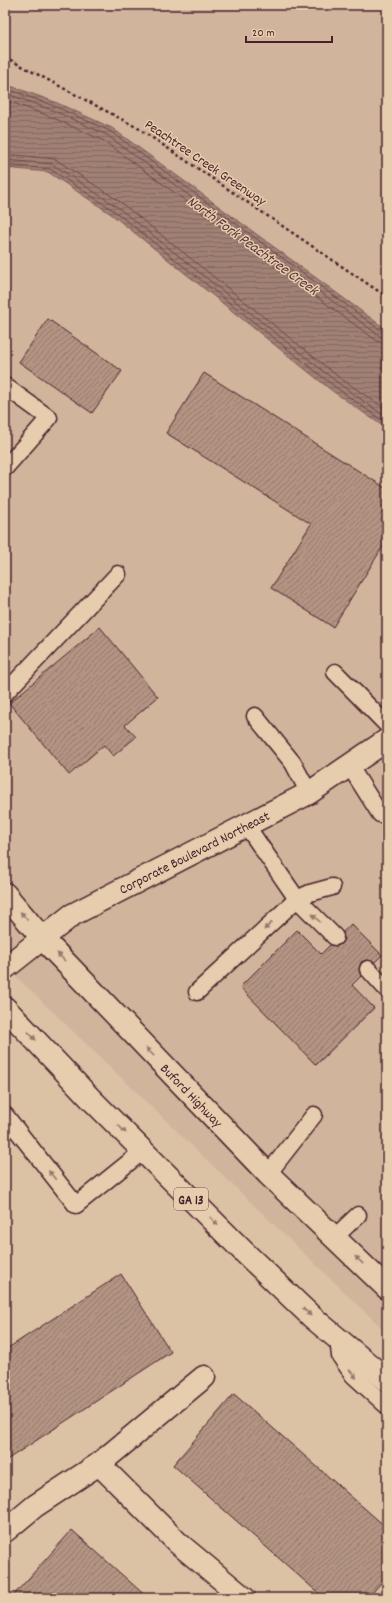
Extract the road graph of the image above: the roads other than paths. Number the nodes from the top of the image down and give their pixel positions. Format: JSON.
{"nodes":[{"id":1,"x":5,"y":386,"type":"edge"},
{"id":2,"x":5,"y":468,"type":"edge"},
{"id":3,"x":118,"y":574,"type":"dead end"},
{"id":4,"x":335,"y":672,"type":"dead end"},
{"id":5,"x":5,"y":693,"type":"edge"},
{"id":6,"x":255,"y":716,"type":"dead end"},
{"id":7,"x":387,"y":725,"type":"edge"},
{"id":8,"x":387,"y":740,"type":"edge"},
{"id":9,"x":349,"y":765,"type":"junction"},
{"id":10,"x":309,"y":792,"type":"junction"},
{"id":11,"x":380,"y":814,"type":"dead end"},
{"id":12,"x":246,"y":825,"type":"junction"},
{"id":13,"x":332,"y":887,"type":"dead end"},
{"id":14,"x":5,"y":894,"type":"edge"},
{"id":15,"x":297,"y":899,"type":"junction"},
{"id":16,"x":336,"y":937,"type":"dead end"},
{"id":17,"x":42,"y":938,"type":"junction"},
{"id":18,"x":5,"y":968,"type":"edge"},
{"id":19,"x":368,"y":970,"type":"dead end"},
{"id":20,"x":387,"y":990,"type":"edge"},
{"id":21,"x":197,"y":992,"type":"dead end"},
{"id":22,"x":5,"y":1008,"type":"edge"},
{"id":23,"x":5,"y":1115,"type":"edge"},
{"id":24,"x":314,"y":1115,"type":"dead end"},
{"id":25,"x":143,"y":1150,"type":"junction"},
{"id":26,"x":268,"y":1174,"type":"junction"},
{"id":27,"x":358,"y":1215,"type":"dead end"},
{"id":28,"x":335,"y":1237,"type":"junction"},
{"id":29,"x":387,"y":1288,"type":"edge"},
{"id":30,"x":338,"y":1339,"type":"junction"},
{"id":31,"x":204,"y":1377,"type":"dead end"},
{"id":32,"x":387,"y":1380,"type":"edge"},
{"id":33,"x":387,"y":1406,"type":"edge"},
{"id":34,"x":99,"y":1464,"type":"junction"},
{"id":35,"x":5,"y":1531,"type":"edge"},
{"id":36,"x":244,"y":1598,"type":"edge"}],
"edges":[{"from":1,"to":2,"type":"lane"},
{"from":3,"to":5,"type":"lane"},
{"from":4,"to":7,"type":"lane"},
{"from":6,"to":10,"type":"lane"},
{"from":8,"to":9,"type":"main road","name":"Corporate Boulevard Northeast"},
{"from":9,"to":10,"type":"main road","name":"Corporate Boulevard Northeast"},
{"from":9,"to":11,"type":"lane"},
{"from":10,"to":12,"type":"main road","name":"Corporate Boulevard Northeast"},
{"from":12,"to":15,"type":"lane"},
{"from":12,"to":17,"type":"main road","name":"Corporate Boulevard Northeast"},
{"from":13,"to":15,"type":"lane"},
{"from":17,"to":14,"type":"main road","name":"Buford Highway","one_way":true},
{"from":16,"to":15,"type":"lane","one_way":true},
{"from":15,"to":21,"type":"lane","one_way":true},
{"from":17,"to":18,"type":"main road","name":"Corporate Boulevard Northeast"},
{"from":26,"to":17,"type":"main road","name":"Buford Highway","one_way":true},
{"from":19,"to":20,"type":"lane"},
{"from":22,"to":25,"type":"main road","number":"GA 13","one_way":true},
{"from":25,"to":23,"type":"lane","one_way":true},
{"from":24,"to":26,"type":"lane"},
{"from":25,"to":30,"type":"main road","number":"GA 13","one_way":true},
{"from":26,"to":28,"type":"main road","name":"Buford Highway"},
{"from":27,"to":28,"type":"lane"},
{"from":29,"to":28,"type":"main road","name":"Buford Highway","one_way":true},
{"from":30,"to":32,"type":"main road","number":"GA 13"},
{"from":30,"to":33,"type":"lane","one_way":true},
{"from":31,"to":34,"type":"main road"},
{"from":34,"to":35,"type":"main road"},
{"from":34,"to":36,"type":"main road"}]}
